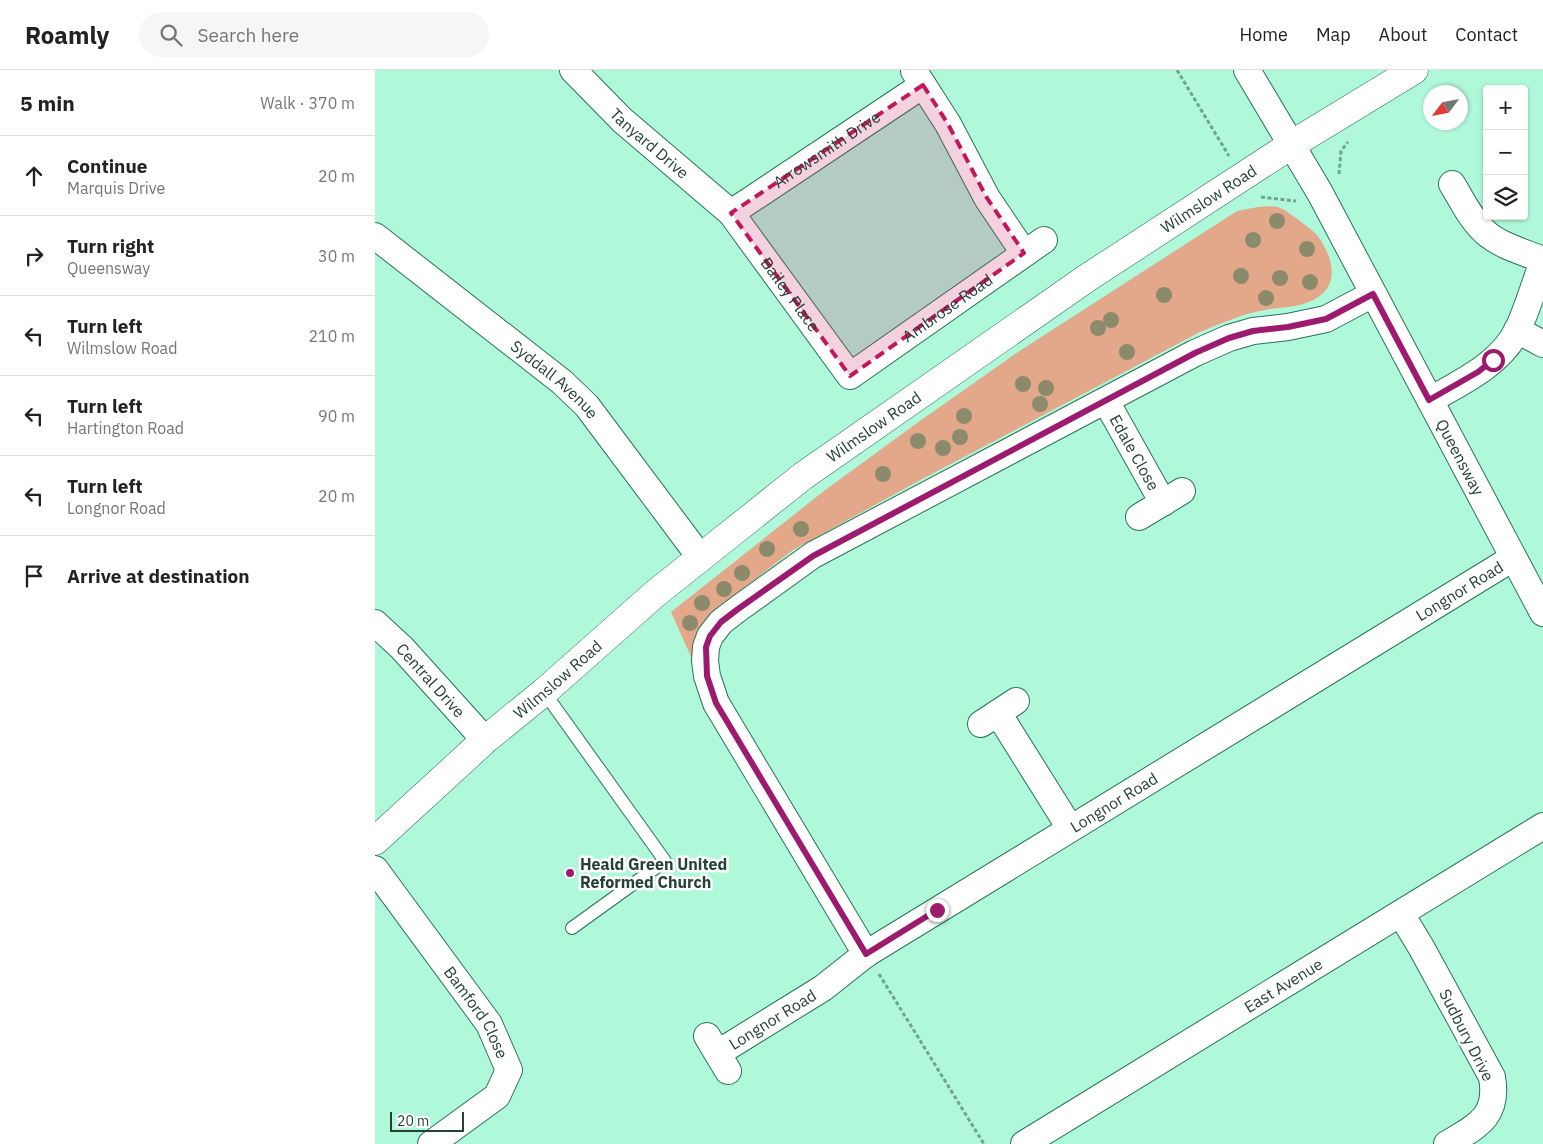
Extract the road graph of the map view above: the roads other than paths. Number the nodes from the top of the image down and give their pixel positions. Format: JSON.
{"nodes":[{"id":1,"x":573,"y":70,"type":"edge"},
{"id":2,"x":1247,"y":70,"type":"edge"},
{"id":3,"x":1414,"y":70,"type":"edge"},
{"id":4,"x":918,"y":78,"type":"edge"},
{"id":5,"x":1291,"y":145,"type":"junction"},
{"id":6,"x":1452,"y":184,"type":"dead end"},
{"id":7,"x":731,"y":213,"type":"junction"},
{"id":8,"x":375,"y":236,"type":"edge"},
{"id":9,"x":1543,"y":260,"type":"edge"},
{"id":10,"x":1373,"y":294,"type":"junction"},
{"id":11,"x":1517,"y":330,"type":"junction"},
{"id":12,"x":1543,"y":344,"type":"edge"},
{"id":13,"x":850,"y":376,"type":"joint"},
{"id":14,"x":1429,"y":400,"type":"junction"},
{"id":15,"x":1106,"y":402,"type":"junction"},
{"id":16,"x":1139,"y":517,"type":"dead end"},
{"id":17,"x":700,"y":557,"type":"junction"},
{"id":18,"x":1513,"y":558,"type":"junction"},
{"id":19,"x":1543,"y":613,"type":"edge"},
{"id":20,"x":375,"y":623,"type":"edge"},
{"id":21,"x":544,"y":692,"type":"junction"},
{"id":22,"x":998,"y":713,"type":"dead end"},
{"id":23,"x":485,"y":740,"type":"junction"},
{"id":24,"x":1543,"y":826,"type":"edge"},
{"id":25,"x":1070,"y":828,"type":"junction"},
{"id":26,"x":375,"y":841,"type":"edge"},
{"id":27,"x":375,"y":869,"type":"edge"},
{"id":28,"x":1401,"y":914,"type":"junction"},
{"id":29,"x":572,"y":928,"type":"dead end"},
{"id":30,"x":866,"y":954,"type":"junction"},
{"id":31,"x":718,"y":1053,"type":"dead end"},
{"id":32,"x":431,"y":1144,"type":"edge"},
{"id":33,"x":1023,"y":1144,"type":"edge"},
{"id":34,"x":1447,"y":1144,"type":"edge"}],
"edges":[{"from":1,"to":7,"type":"street","name":"Tanyard Drive"},
{"from":2,"to":5,"type":"street","name":"Queensway"},
{"from":3,"to":5,"type":"main road","name":"Wilmslow Road"},
{"from":4,"to":7,"type":"street","name":"Arrowsmith Drive"},
{"from":4,"to":13,"type":"street","name":"Ambrose Road"},
{"from":5,"to":10,"type":"street","name":"Queensway"},
{"from":5,"to":17,"type":"main road","name":"Wilmslow Road"},
{"from":6,"to":9,"type":"street"},
{"from":7,"to":13,"type":"street","name":"Bailey Place"},
{"from":8,"to":17,"type":"street","name":"Syddall Avenue"},
{"from":9,"to":11,"type":"street"},
{"from":10,"to":14,"type":"street","name":"Queensway"},
{"from":10,"to":15,"type":"street"},
{"from":11,"to":12,"type":"street"},
{"from":11,"to":14,"type":"street"},
{"from":14,"to":18,"type":"street","name":"Queensway"},
{"from":15,"to":16,"type":"street","name":"Edale Close"},
{"from":15,"to":30,"type":"street"},
{"from":17,"to":21,"type":"main road","name":"Wilmslow Road"},
{"from":18,"to":19,"type":"street","name":"Queensway"},
{"from":18,"to":25,"type":"street","name":"Longnor Road"},
{"from":20,"to":23,"type":"street","name":"Central Drive"},
{"from":21,"to":23,"type":"main road","name":"Wilmslow Road"},
{"from":21,"to":29,"type":"lane"},
{"from":22,"to":25,"type":"street"},
{"from":23,"to":26,"type":"main road","name":"Wilmslow Road"},
{"from":24,"to":28,"type":"street","name":"East Avenue"},
{"from":25,"to":30,"type":"street","name":"Longnor Road"},
{"from":27,"to":32,"type":"street","name":"Bamford Close"},
{"from":28,"to":33,"type":"street","name":"East Avenue"},
{"from":28,"to":34,"type":"street","name":"Sudbury Drive"},
{"from":30,"to":31,"type":"street","name":"Longnor Road"}]}
